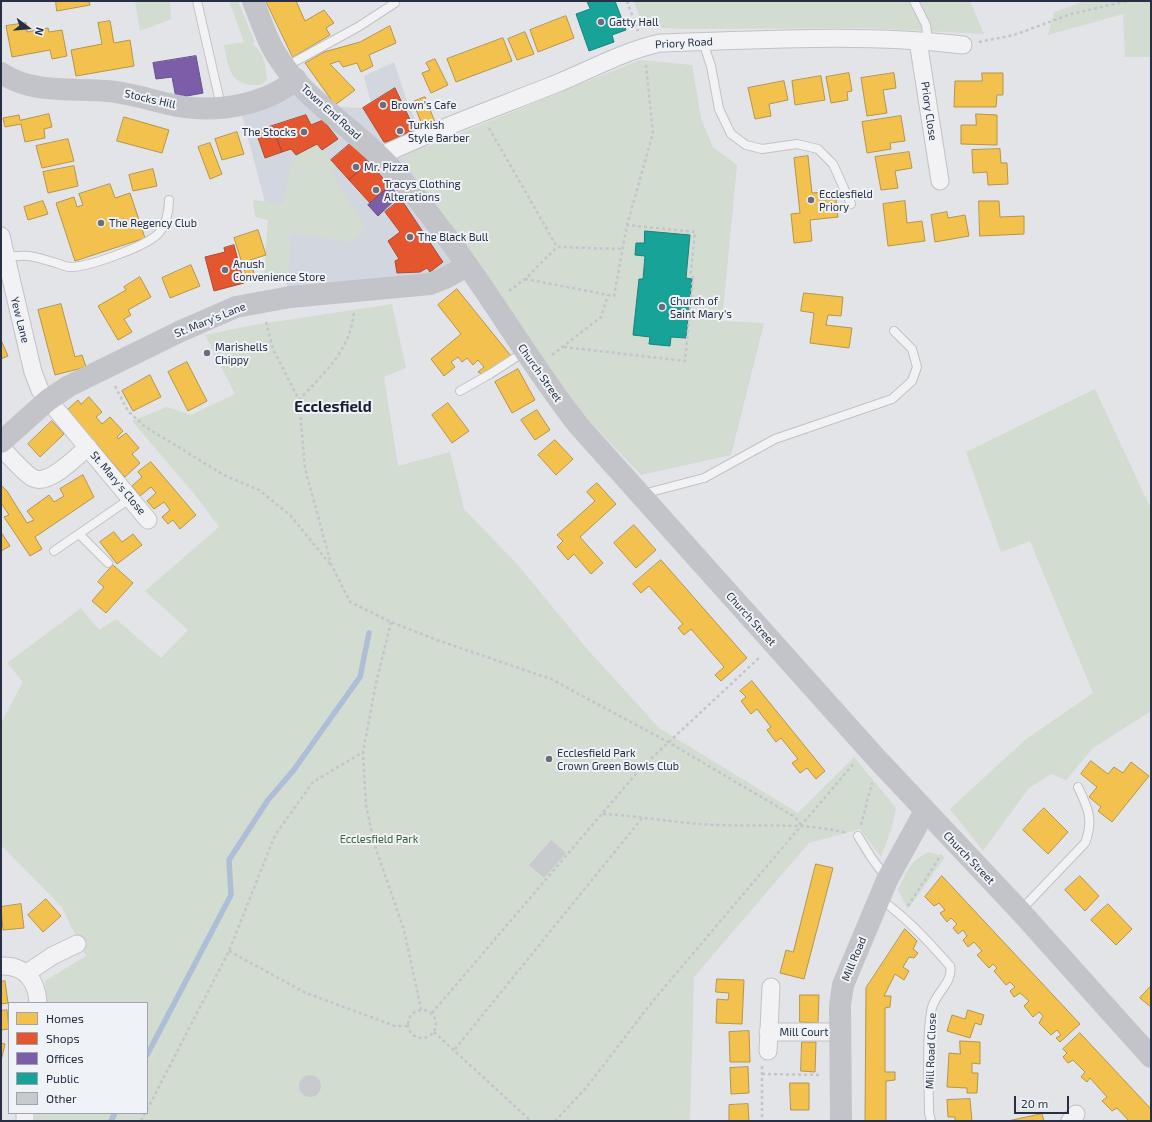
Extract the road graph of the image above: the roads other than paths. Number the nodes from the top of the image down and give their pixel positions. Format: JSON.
{"nodes":[{"id":1,"x":198,"y":1,"type":"edge"},
{"id":2,"x":253,"y":1,"type":"edge"},
{"id":3,"x":914,"y":1,"type":"edge"},
{"id":4,"x":395,"y":3,"type":"dead end"},
{"id":5,"x":923,"y":41,"type":"junction"},
{"id":6,"x":703,"y":42,"type":"junction"},
{"id":7,"x":963,"y":45,"type":"road end"},
{"id":8,"x":1,"y":73,"type":"edge"},
{"id":9,"x":290,"y":73,"type":"junction"},
{"id":10,"x":222,"y":107,"type":"junction"},
{"id":11,"x":380,"y":156,"type":"junction"},
{"id":12,"x":940,"y":181,"type":"dead end"},
{"id":13,"x":169,"y":200,"type":"dead end"},
{"id":14,"x":851,"y":204,"type":"dead end"},
{"id":15,"x":1,"y":236,"type":"edge"},
{"id":16,"x":5,"y":258,"type":"junction"},
{"id":17,"x":467,"y":266,"type":"junction"},
{"id":18,"x":894,"y":331,"type":"dead end"},
{"id":19,"x":530,"y":359,"type":"junction"},
{"id":20,"x":460,"y":391,"type":"dead end"},
{"id":21,"x":43,"y":404,"type":"junction"},
{"id":22,"x":1,"y":442,"type":"edge"},
{"id":23,"x":88,"y":447,"type":"junction"},
{"id":24,"x":1,"y":448,"type":"edge"},
{"id":25,"x":640,"y":494,"type":"junction"},
{"id":26,"x":131,"y":498,"type":"junction"},
{"id":27,"x":148,"y":520,"type":"dead end"},
{"id":28,"x":79,"y":534,"type":"junction"},
{"id":29,"x":54,"y":550,"type":"dead end"},
{"id":30,"x":108,"y":563,"type":"dead end"},
{"id":31,"x":1078,"y":787,"type":"dead end"},
{"id":32,"x":925,"y":811,"type":"junction"},
{"id":33,"x":858,"y":836,"type":"road end"},
{"id":34,"x":883,"y":889,"type":"junction"},
{"id":35,"x":1020,"y":911,"type":"junction"},
{"id":36,"x":77,"y":944,"type":"dead end"},
{"id":37,"x":1,"y":966,"type":"edge"},
{"id":38,"x":27,"y":973,"type":"junction"},
{"id":39,"x":771,"y":987,"type":"dead end"},
{"id":40,"x":38,"y":1002,"type":"edge"},
{"id":41,"x":768,"y":1032,"type":"junction"},
{"id":42,"x":840,"y":1032,"type":"junction"},
{"id":43,"x":768,"y":1051,"type":"road end"},
{"id":44,"x":1151,"y":1057,"type":"edge"},
{"id":45,"x":841,"y":1121,"type":"edge"},
{"id":46,"x":931,"y":1121,"type":"edge"}],
"edges":[{"from":1,"to":10,"type":"lane"},
{"from":2,"to":9,"type":"main road","name":"Town End Road"},
{"from":3,"to":5,"type":"lane"},
{"from":4,"to":9,"type":"lane"},
{"from":5,"to":6,"type":"street","name":"Priory Road"},
{"from":5,"to":7,"type":"street","name":"Priory Road"},
{"from":5,"to":12,"type":"street","name":"Priory Close"},
{"from":6,"to":11,"type":"street","name":"Priory Road"},
{"from":6,"to":14,"type":"lane"},
{"from":8,"to":10,"type":"main road","name":"Stocks Hill"},
{"from":9,"to":10,"type":"main road","name":"Stocks Hill"},
{"from":9,"to":11,"type":"main road","name":"Town End Road"},
{"from":11,"to":17,"type":"main road","name":"Church Street"},
{"from":13,"to":16,"type":"lane"},
{"from":15,"to":16,"type":"street","name":"Yew Lane"},
{"from":16,"to":21,"type":"street","name":"Yew Lane"},
{"from":17,"to":19,"type":"main road","name":"Church Street"},
{"from":17,"to":21,"type":"main road","name":"St. Mary's Lane"},
{"from":18,"to":25,"type":"lane"},
{"from":19,"to":20,"type":"lane"},
{"from":19,"to":25,"type":"main road","name":"Church Street"},
{"from":21,"to":22,"type":"main road","name":"St. Mary's Lane"},
{"from":21,"to":23,"type":"street","name":"St. Mary's Close"},
{"from":23,"to":24,"type":"street","name":"St. Mary's Close"},
{"from":23,"to":26,"type":"street","name":"St. Mary's Close"},
{"from":25,"to":32,"type":"main road","name":"Church Street"},
{"from":26,"to":27,"type":"street","name":"St. Mary's Close"},
{"from":26,"to":28,"type":"lane"},
{"from":28,"to":29,"type":"lane"},
{"from":28,"to":30,"type":"lane"},
{"from":31,"to":35,"type":"lane"},
{"from":32,"to":34,"type":"main road","name":"Mill Road"},
{"from":32,"to":35,"type":"main road","name":"Church Street"},
{"from":33,"to":34,"type":"lane"},
{"from":34,"to":42,"type":"main road","name":"Mill Road"},
{"from":34,"to":46,"type":"lane","name":"Mill Road Close"},
{"from":35,"to":44,"type":"main road","name":"Church Street"},
{"from":36,"to":38,"type":"street"},
{"from":37,"to":38,"type":"street"},
{"from":38,"to":40,"type":"street"},
{"from":39,"to":41,"type":"street","name":"Mill Court"},
{"from":41,"to":42,"type":"street","name":"Mill Court"},
{"from":41,"to":43,"type":"street","name":"Mill Court"},
{"from":42,"to":45,"type":"main road","name":"Mill Road"}]}
